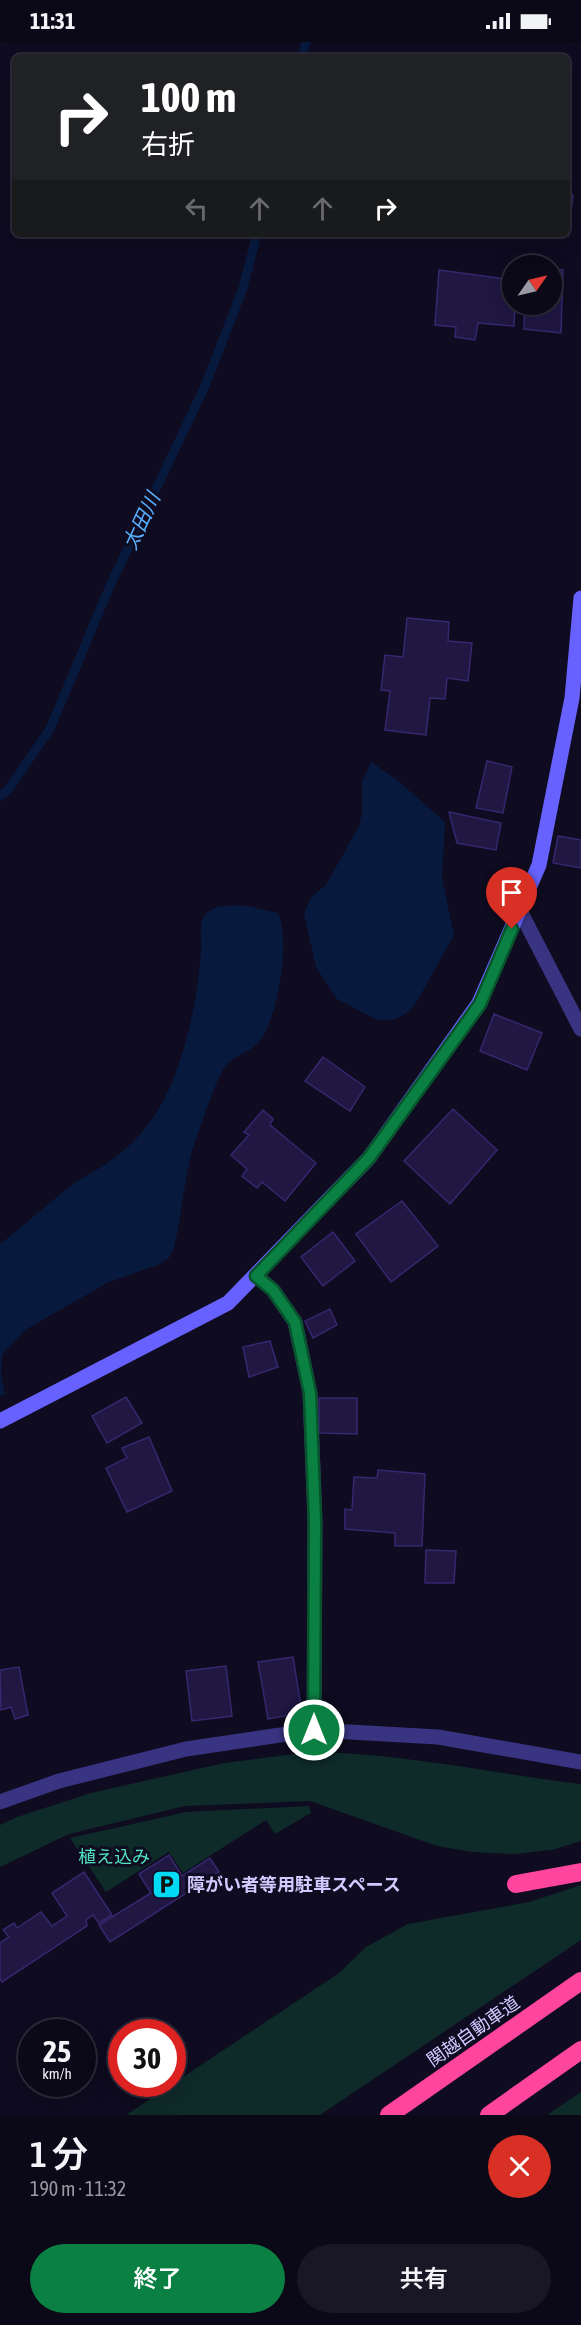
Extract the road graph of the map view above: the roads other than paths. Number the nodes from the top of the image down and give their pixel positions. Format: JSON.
{"nodes":[{"id":1,"x":581,"y":598,"type":"edge"},
{"id":2,"x":520,"y":911,"type":"junction"},
{"id":3,"x":581,"y":1029,"type":"edge"},
{"id":4,"x":256,"y":1276,"type":"junction"},
{"id":5,"x":0,"y":1421,"type":"edge"},
{"id":6,"x":314,"y":1730,"type":"junction"},
{"id":7,"x":581,"y":1762,"type":"edge"},
{"id":8,"x":0,"y":1802,"type":"edge"},
{"id":9,"x":581,"y":1872,"type":"edge"},
{"id":10,"x":516,"y":1884,"type":"dead end"},
{"id":11,"x":581,"y":1981,"type":"edge"},
{"id":12,"x":581,"y":2050,"type":"edge"},
{"id":13,"x":389,"y":2115,"type":"edge"},
{"id":14,"x":489,"y":2115,"type":"edge"}],
"edges":[{"from":1,"to":2,"type":"main road"},
{"from":2,"to":3,"type":"street"},
{"from":2,"to":4,"type":"main road"},
{"from":4,"to":5,"type":"main road"},
{"from":4,"to":6,"type":"street"},
{"from":6,"to":7,"type":"street"},
{"from":6,"to":8,"type":"street"},
{"from":9,"to":10,"type":"highway"},
{"from":11,"to":13,"type":"highway","name":"関越自動車道"},
{"from":12,"to":14,"type":"highway"}]}
